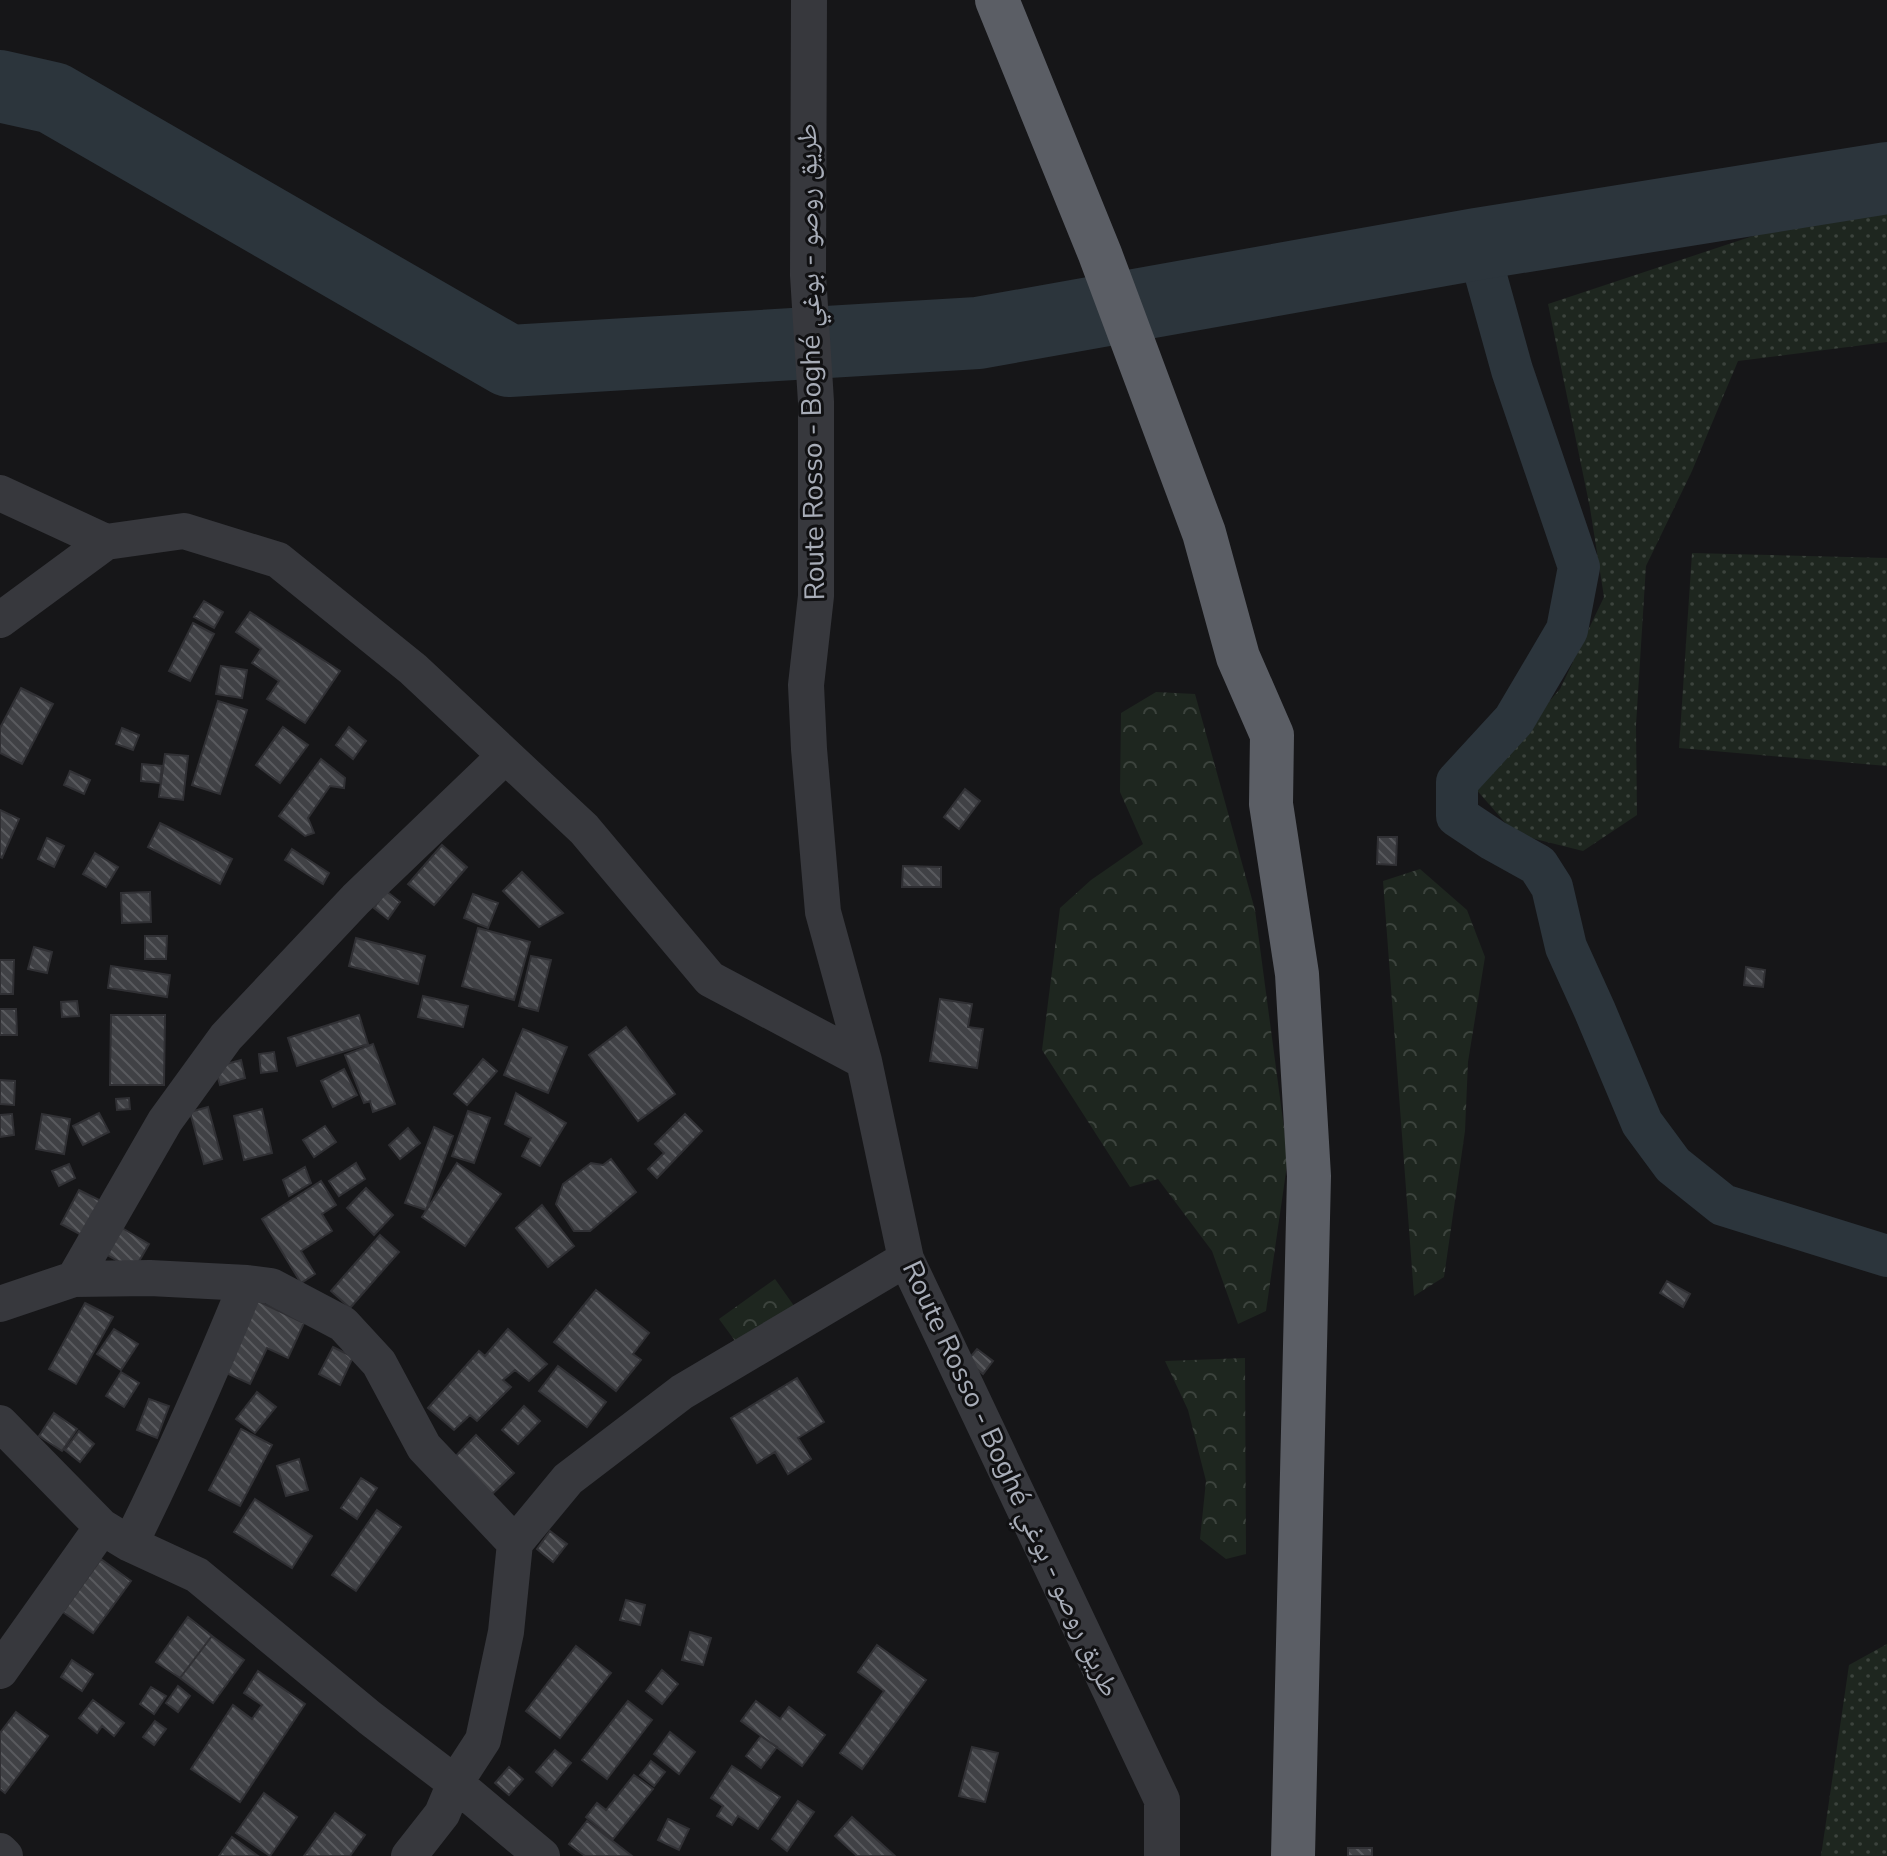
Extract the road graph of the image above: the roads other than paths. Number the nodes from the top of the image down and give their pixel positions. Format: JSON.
{"nodes":[{"id":1,"x":809,"y":0,"type":"edge"},
{"id":2,"x":997,"y":0,"type":"edge"},
{"id":3,"x":0,"y":493,"type":"edge"},
{"id":4,"x":106,"y":542,"type":"junction"},
{"id":5,"x":0,"y":620,"type":"edge"},
{"id":6,"x":505,"y":756,"type":"junction"},
{"id":7,"x":864,"y":1061,"type":"junction"},
{"id":8,"x":906,"y":1259,"type":"junction"},
{"id":9,"x":74,"y":1279,"type":"junction"},
{"id":10,"x":247,"y":1283,"type":"junction"},
{"id":11,"x":0,"y":1304,"type":"edge"},
{"id":12,"x":0,"y":1423,"type":"edge"},
{"id":13,"x":116,"y":1536,"type":"junction"},
{"id":14,"x":515,"y":1543,"type":"junction"},
{"id":15,"x":0,"y":1671,"type":"edge"},
{"id":16,"x":455,"y":1783,"type":"junction"},
{"id":17,"x":0,"y":1851,"type":"edge"},
{"id":18,"x":5,"y":1856,"type":"edge"},
{"id":19,"x":409,"y":1856,"type":"edge"},
{"id":20,"x":542,"y":1856,"type":"edge"},
{"id":21,"x":1162,"y":1856,"type":"edge"},
{"id":22,"x":1293,"y":1856,"type":"edge"}],
"edges":[{"from":1,"to":7,"type":"street","name":"Route Rosso - Boghé طريق روصو - بوغي"},
{"from":2,"to":22,"type":"highway"},
{"from":3,"to":4,"type":"street"},
{"from":4,"to":5,"type":"street"},
{"from":4,"to":6,"type":"street"},
{"from":6,"to":7,"type":"street"},
{"from":6,"to":9,"type":"street"},
{"from":7,"to":8,"type":"street","name":"Route Rosso - Boghé طريق روصو - بوغي"},
{"from":8,"to":14,"type":"street"},
{"from":8,"to":21,"type":"street","name":"Route Rosso - Boghé طريق روصو - بوغي"},
{"from":9,"to":10,"type":"street"},
{"from":9,"to":11,"type":"street"},
{"from":10,"to":13,"type":"street"},
{"from":10,"to":14,"type":"street"},
{"from":12,"to":13,"type":"street"},
{"from":13,"to":15,"type":"street"},
{"from":13,"to":16,"type":"street"},
{"from":14,"to":16,"type":"street"},
{"from":16,"to":19,"type":"street"},
{"from":16,"to":20,"type":"street"},
{"from":17,"to":18,"type":"street"}]}
